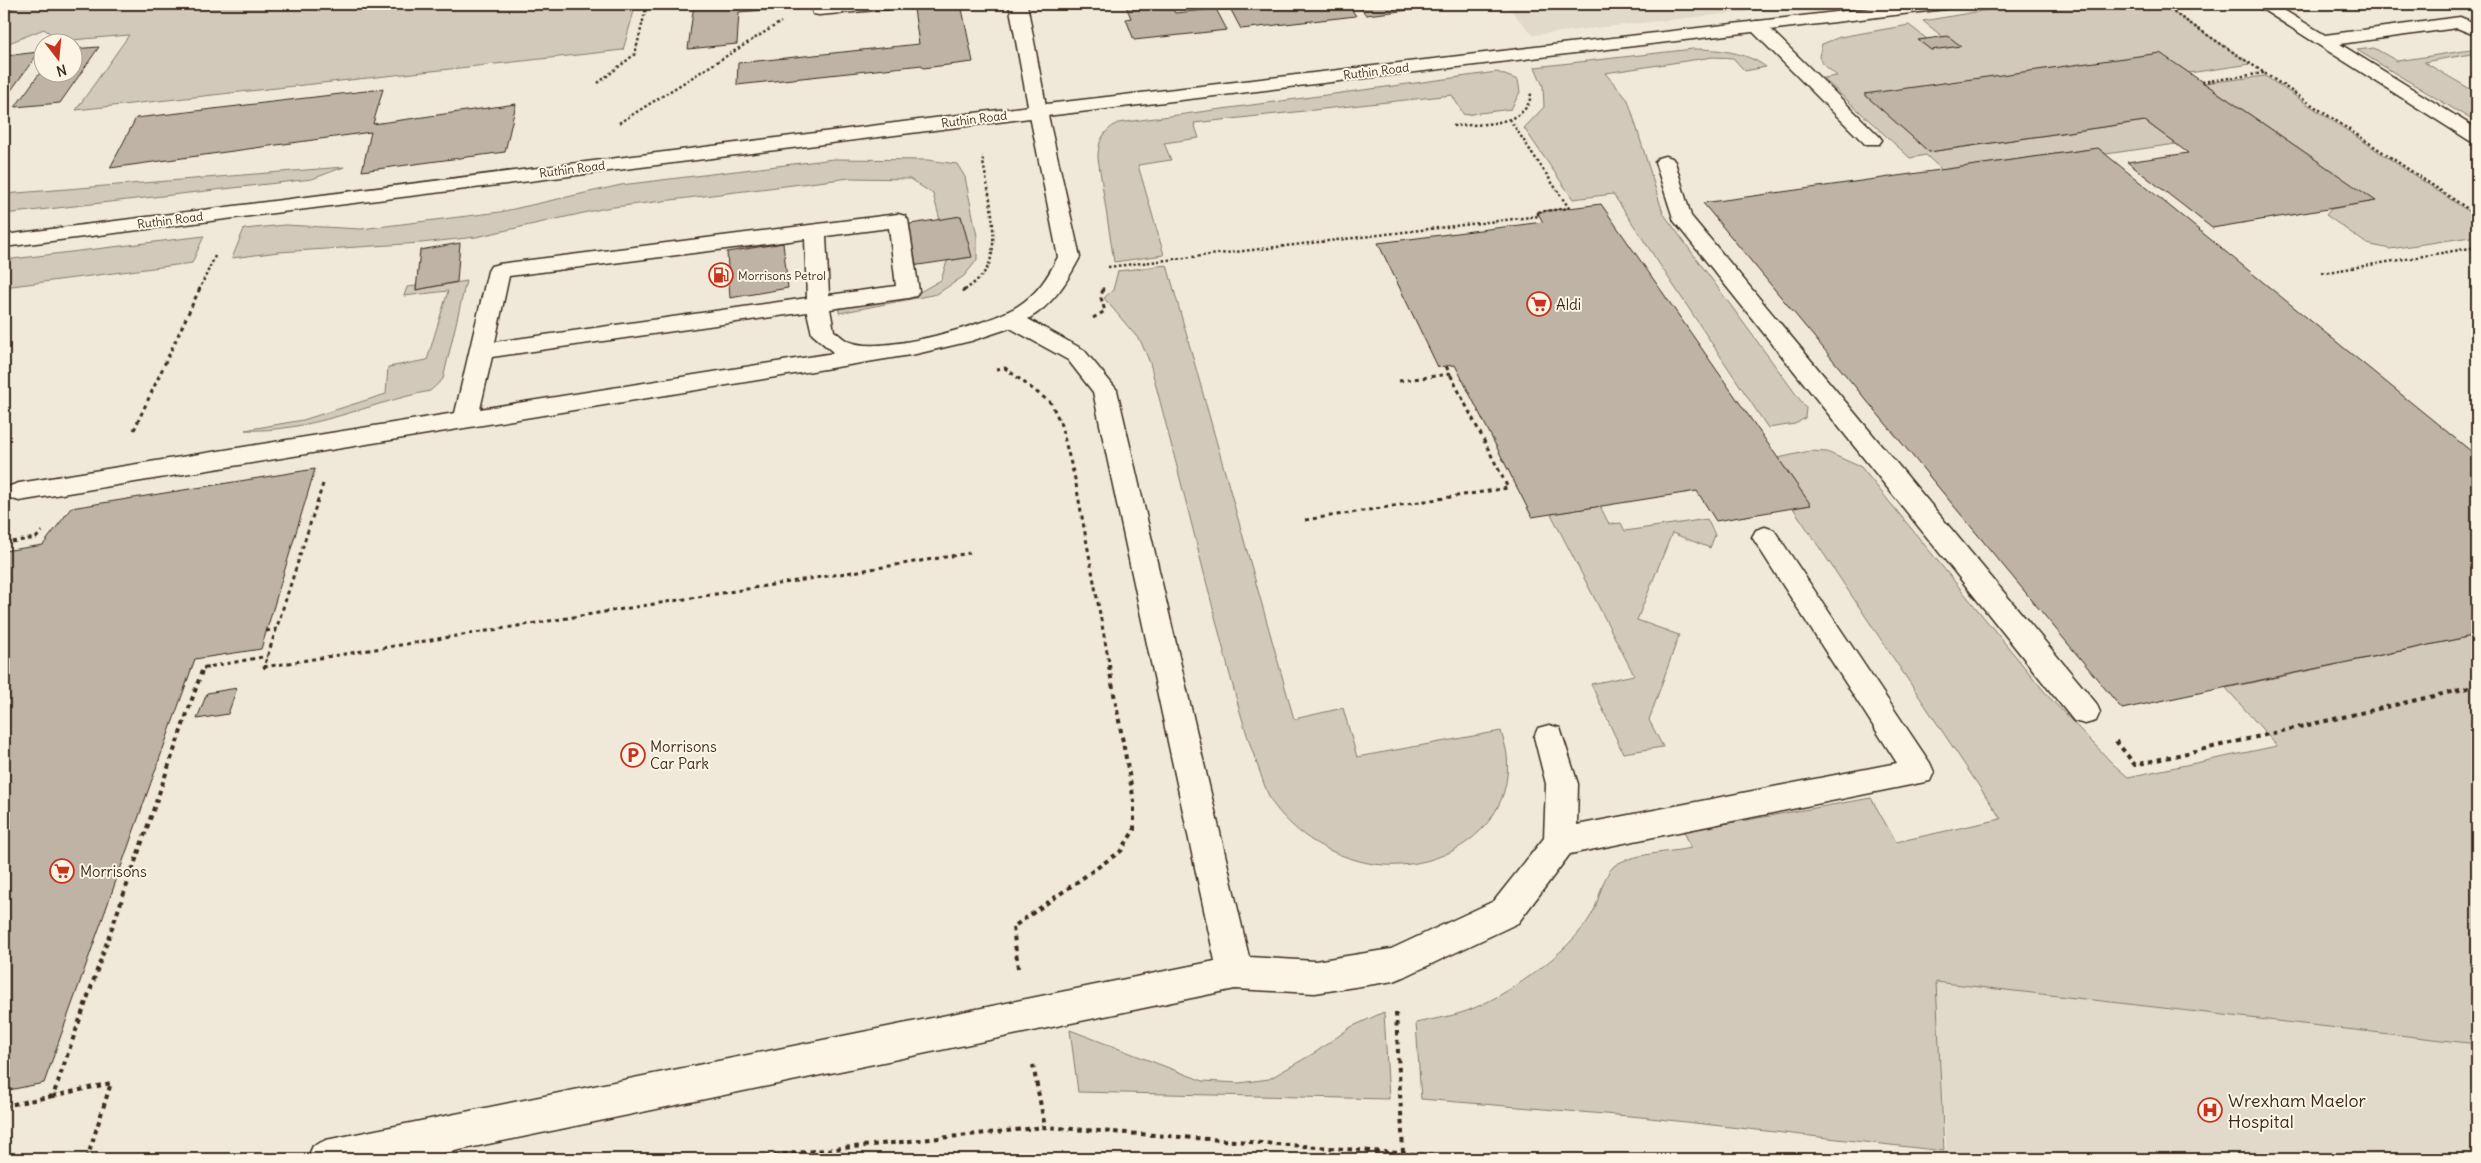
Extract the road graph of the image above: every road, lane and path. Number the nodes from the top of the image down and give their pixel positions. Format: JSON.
{"nodes":[{"id":1,"x":648,"y":4,"type":"edge"},
{"id":2,"x":888,"y":4,"type":"edge"},
{"id":3,"x":1018,"y":4,"type":"edge"},
{"id":4,"x":1945,"y":4,"type":"edge"},
{"id":5,"x":2160,"y":4,"type":"edge"},
{"id":6,"x":2263,"y":4,"type":"edge"},
{"id":7,"x":819,"y":7,"type":"edge"},
{"id":8,"x":1757,"y":26,"type":"junction"},
{"id":9,"x":2477,"y":31,"type":"edge"},
{"id":10,"x":2322,"y":41,"type":"junction"},
{"id":11,"x":1511,"y":54,"type":"junction"},
{"id":12,"x":2265,"y":73,"type":"junction"},
{"id":13,"x":2202,"y":82,"type":"dead end"},
{"id":14,"x":598,"y":83,"type":"dead end"},
{"id":15,"x":1038,"y":111,"type":"junction"},
{"id":16,"x":1510,"y":120,"type":"junction"},
{"id":17,"x":616,"y":125,"type":"dead end"},
{"id":18,"x":1454,"y":126,"type":"dead end"},
{"id":19,"x":2477,"y":137,"type":"edge"},
{"id":20,"x":1872,"y":140,"type":"dead end"},
{"id":21,"x":1665,"y":162,"type":"dead end"},
{"id":22,"x":236,"y":212,"type":"junction"},
{"id":23,"x":2477,"y":215,"type":"edge"},
{"id":24,"x":815,"y":231,"type":"junction"},
{"id":25,"x":4,"y":241,"type":"edge"},
{"id":26,"x":2477,"y":247,"type":"edge"},
{"id":27,"x":1111,"y":268,"type":"dead end"},
{"id":28,"x":2322,"y":273,"type":"dead end"},
{"id":29,"x":957,"y":295,"type":"dead end"},
{"id":30,"x":818,"y":304,"type":"junction"},
{"id":31,"x":1012,"y":320,"type":"junction"},
{"id":32,"x":481,"y":352,"type":"junction"},
{"id":33,"x":882,"y":352,"type":"junction"},
{"id":34,"x":1446,"y":366,"type":"dead end"},
{"id":35,"x":995,"y":370,"type":"dead end"},
{"id":36,"x":1450,"y":374,"type":"junction"},
{"id":37,"x":1399,"y":381,"type":"dead end"},
{"id":38,"x":466,"y":419,"type":"junction"},
{"id":39,"x":113,"y":476,"type":"junction"},
{"id":40,"x":324,"y":480,"type":"dead end"},
{"id":41,"x":18,"y":492,"type":"dead end"},
{"id":42,"x":1305,"y":520,"type":"dead end"},
{"id":43,"x":44,"y":527,"type":"dead end"},
{"id":44,"x":1765,"y":537,"type":"dead end"},
{"id":45,"x":4,"y":543,"type":"edge"},
{"id":46,"x":970,"y":553,"type":"dead end"},
{"id":47,"x":277,"y":629,"type":"junction"},
{"id":48,"x":266,"y":631,"type":"dead end"},
{"id":49,"x":268,"y":656,"type":"junction"},
{"id":50,"x":2477,"y":686,"type":"edge"},
{"id":51,"x":2086,"y":712,"type":"joint"},
{"id":52,"x":1549,"y":737,"type":"dead end"},
{"id":53,"x":1560,"y":842,"type":"junction"},
{"id":54,"x":1394,"y":965,"type":"junction"},
{"id":55,"x":1235,"y":973,"type":"junction"},
{"id":56,"x":1024,"y":1017,"type":"junction"},
{"id":57,"x":53,"y":1096,"type":"junction"},
{"id":58,"x":4,"y":1106,"type":"edge"},
{"id":59,"x":1044,"y":1127,"type":"junction"},
{"id":60,"x":1403,"y":1152,"type":"junction"},
{"id":61,"x":87,"y":1159,"type":"edge"},
{"id":62,"x":326,"y":1159,"type":"edge"},
{"id":63,"x":738,"y":1159,"type":"edge"},
{"id":64,"x":1480,"y":1159,"type":"edge"}],
"edges":[{"from":1,"to":14,"type":"path"},
{"from":2,"to":7,"type":"main road"},
{"from":3,"to":15,"type":"main road"},
{"from":4,"to":8,"type":"main road","name":"Ruthin Road"},
{"from":5,"to":12,"type":"path"},
{"from":6,"to":10,"type":"main road"},
{"from":7,"to":17,"type":"path"},
{"from":8,"to":11,"type":"main road","name":"Ruthin Road"},
{"from":8,"to":20,"type":"main road"},
{"from":9,"to":10,"type":"main road"},
{"from":10,"to":19,"type":"main road"},
{"from":11,"to":15,"type":"main road","name":"Ruthin Road"},
{"from":11,"to":16,"type":"path"},
{"from":12,"to":13,"type":"path"},
{"from":12,"to":23,"type":"path"},
{"from":15,"to":22,"type":"main road","name":"Ruthin Road"},
{"from":15,"to":29,"type":"path"},
{"from":15,"to":31,"type":"main road"},
{"from":16,"to":18,"type":"path"},
{"from":16,"to":27,"type":"path"},
{"from":21,"to":51,"type":"main road"},
{"from":22,"to":25,"type":"main road","name":"Ruthin Road"},
{"from":22,"to":39,"type":"path"},
{"from":24,"to":30,"type":"main road"},
{"from":24,"to":30,"type":"main road"},
{"from":24,"to":32,"type":"main road"},
{"from":26,"to":28,"type":"path"},
{"from":30,"to":32,"type":"main road"},
{"from":30,"to":33,"type":"main road"},
{"from":31,"to":33,"type":"main road"},
{"from":31,"to":55,"type":"main road"},
{"from":32,"to":38,"type":"main road"},
{"from":33,"to":38,"type":"main road"},
{"from":34,"to":36,"type":"path"},
{"from":35,"to":56,"type":"path"},
{"from":36,"to":37,"type":"path"},
{"from":36,"to":42,"type":"path"},
{"from":38,"to":39,"type":"main road"},
{"from":39,"to":41,"type":"main road"},
{"from":40,"to":47,"type":"path"},
{"from":43,"to":45,"type":"path"},
{"from":44,"to":53,"type":"main road"},
{"from":46,"to":49,"type":"path"},
{"from":47,"to":48,"type":"path"},
{"from":47,"to":49,"type":"path"},
{"from":49,"to":57,"type":"path"},
{"from":50,"to":51,"type":"path"},
{"from":52,"to":53,"type":"main road"},
{"from":53,"to":54,"type":"main road"},
{"from":54,"to":55,"type":"main road"},
{"from":54,"to":60,"type":"path"},
{"from":55,"to":56,"type":"main road"},
{"from":56,"to":59,"type":"path"},
{"from":56,"to":62,"type":"main road"},
{"from":57,"to":58,"type":"path"},
{"from":57,"to":61,"type":"path"},
{"from":59,"to":60,"type":"path"},
{"from":59,"to":63,"type":"path"},
{"from":60,"to":64,"type":"path"}]}
